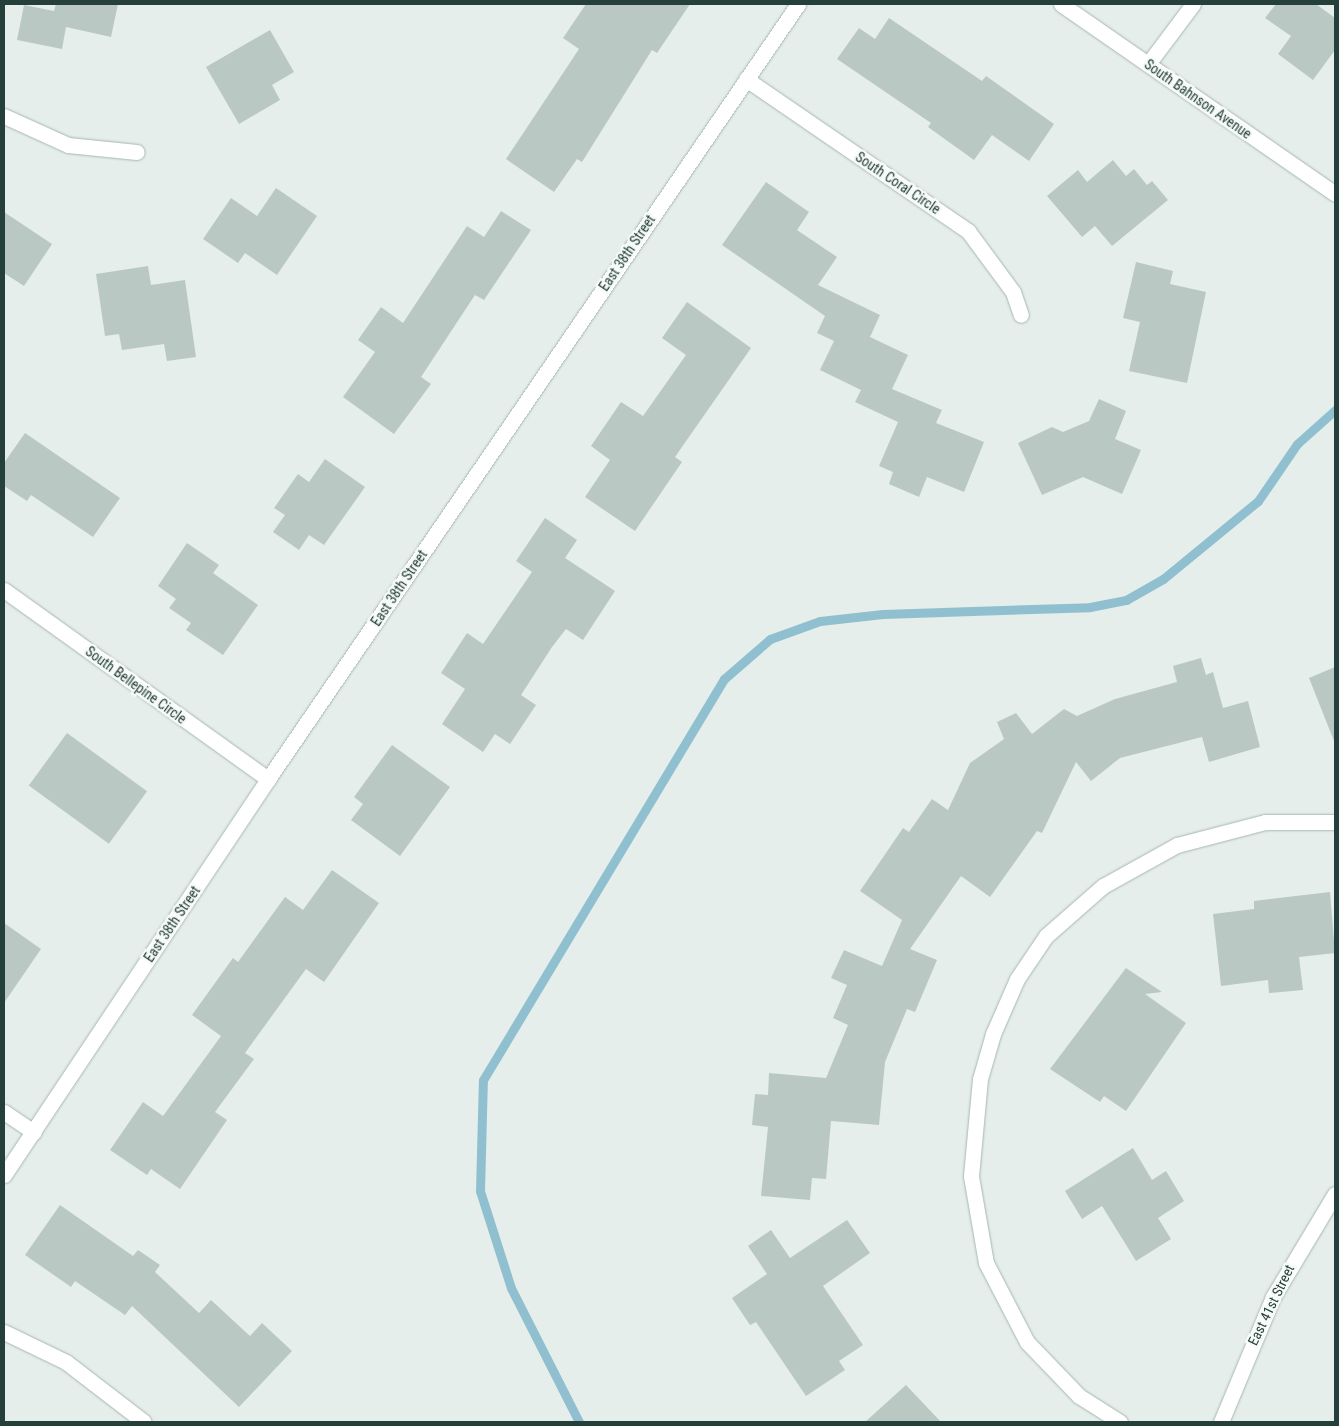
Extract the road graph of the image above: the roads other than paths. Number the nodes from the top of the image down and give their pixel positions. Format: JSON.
{"nodes":[{"id":1,"x":798,"y":4,"type":"edge"},
{"id":2,"x":1061,"y":4,"type":"edge"},
{"id":3,"x":1193,"y":4,"type":"edge"},
{"id":4,"x":1148,"y":64,"type":"junction"},
{"id":5,"x":746,"y":79,"type":"junction"},
{"id":6,"x":4,"y":116,"type":"edge"},
{"id":7,"x":137,"y":152,"type":"dead end"},
{"id":8,"x":1335,"y":194,"type":"edge"},
{"id":9,"x":1021,"y":315,"type":"dead end"},
{"id":10,"x":4,"y":590,"type":"edge"},
{"id":11,"x":268,"y":779,"type":"junction"},
{"id":12,"x":1335,"y":822,"type":"edge"},
{"id":13,"x":4,"y":1112,"type":"edge"},
{"id":14,"x":34,"y":1132,"type":"junction"},
{"id":15,"x":4,"y":1175,"type":"edge"},
{"id":16,"x":1335,"y":1194,"type":"edge"},
{"id":17,"x":4,"y":1332,"type":"edge"},
{"id":18,"x":144,"y":1422,"type":"edge"},
{"id":19,"x":1120,"y":1422,"type":"edge"},
{"id":20,"x":1221,"y":1422,"type":"edge"}],
"edges":[{"from":1,"to":5,"type":"street","name":"East 38th Street"},
{"from":2,"to":4,"type":"street","name":"South Bahnson Avenue"},
{"from":3,"to":4,"type":"street"},
{"from":4,"to":8,"type":"street","name":"South Bahnson Avenue"},
{"from":5,"to":9,"type":"street","name":"South Coral Circle"},
{"from":5,"to":11,"type":"street","name":"East 38th Street"},
{"from":6,"to":7,"type":"street"},
{"from":10,"to":11,"type":"street","name":"South Bellepine Circle"},
{"from":11,"to":14,"type":"street","name":"East 38th Street"},
{"from":12,"to":19,"type":"street"},
{"from":13,"to":14,"type":"street"},
{"from":14,"to":15,"type":"street","name":"East 38th Street"},
{"from":16,"to":20,"type":"street","name":"East 41st Street"},
{"from":17,"to":18,"type":"street"}]}
